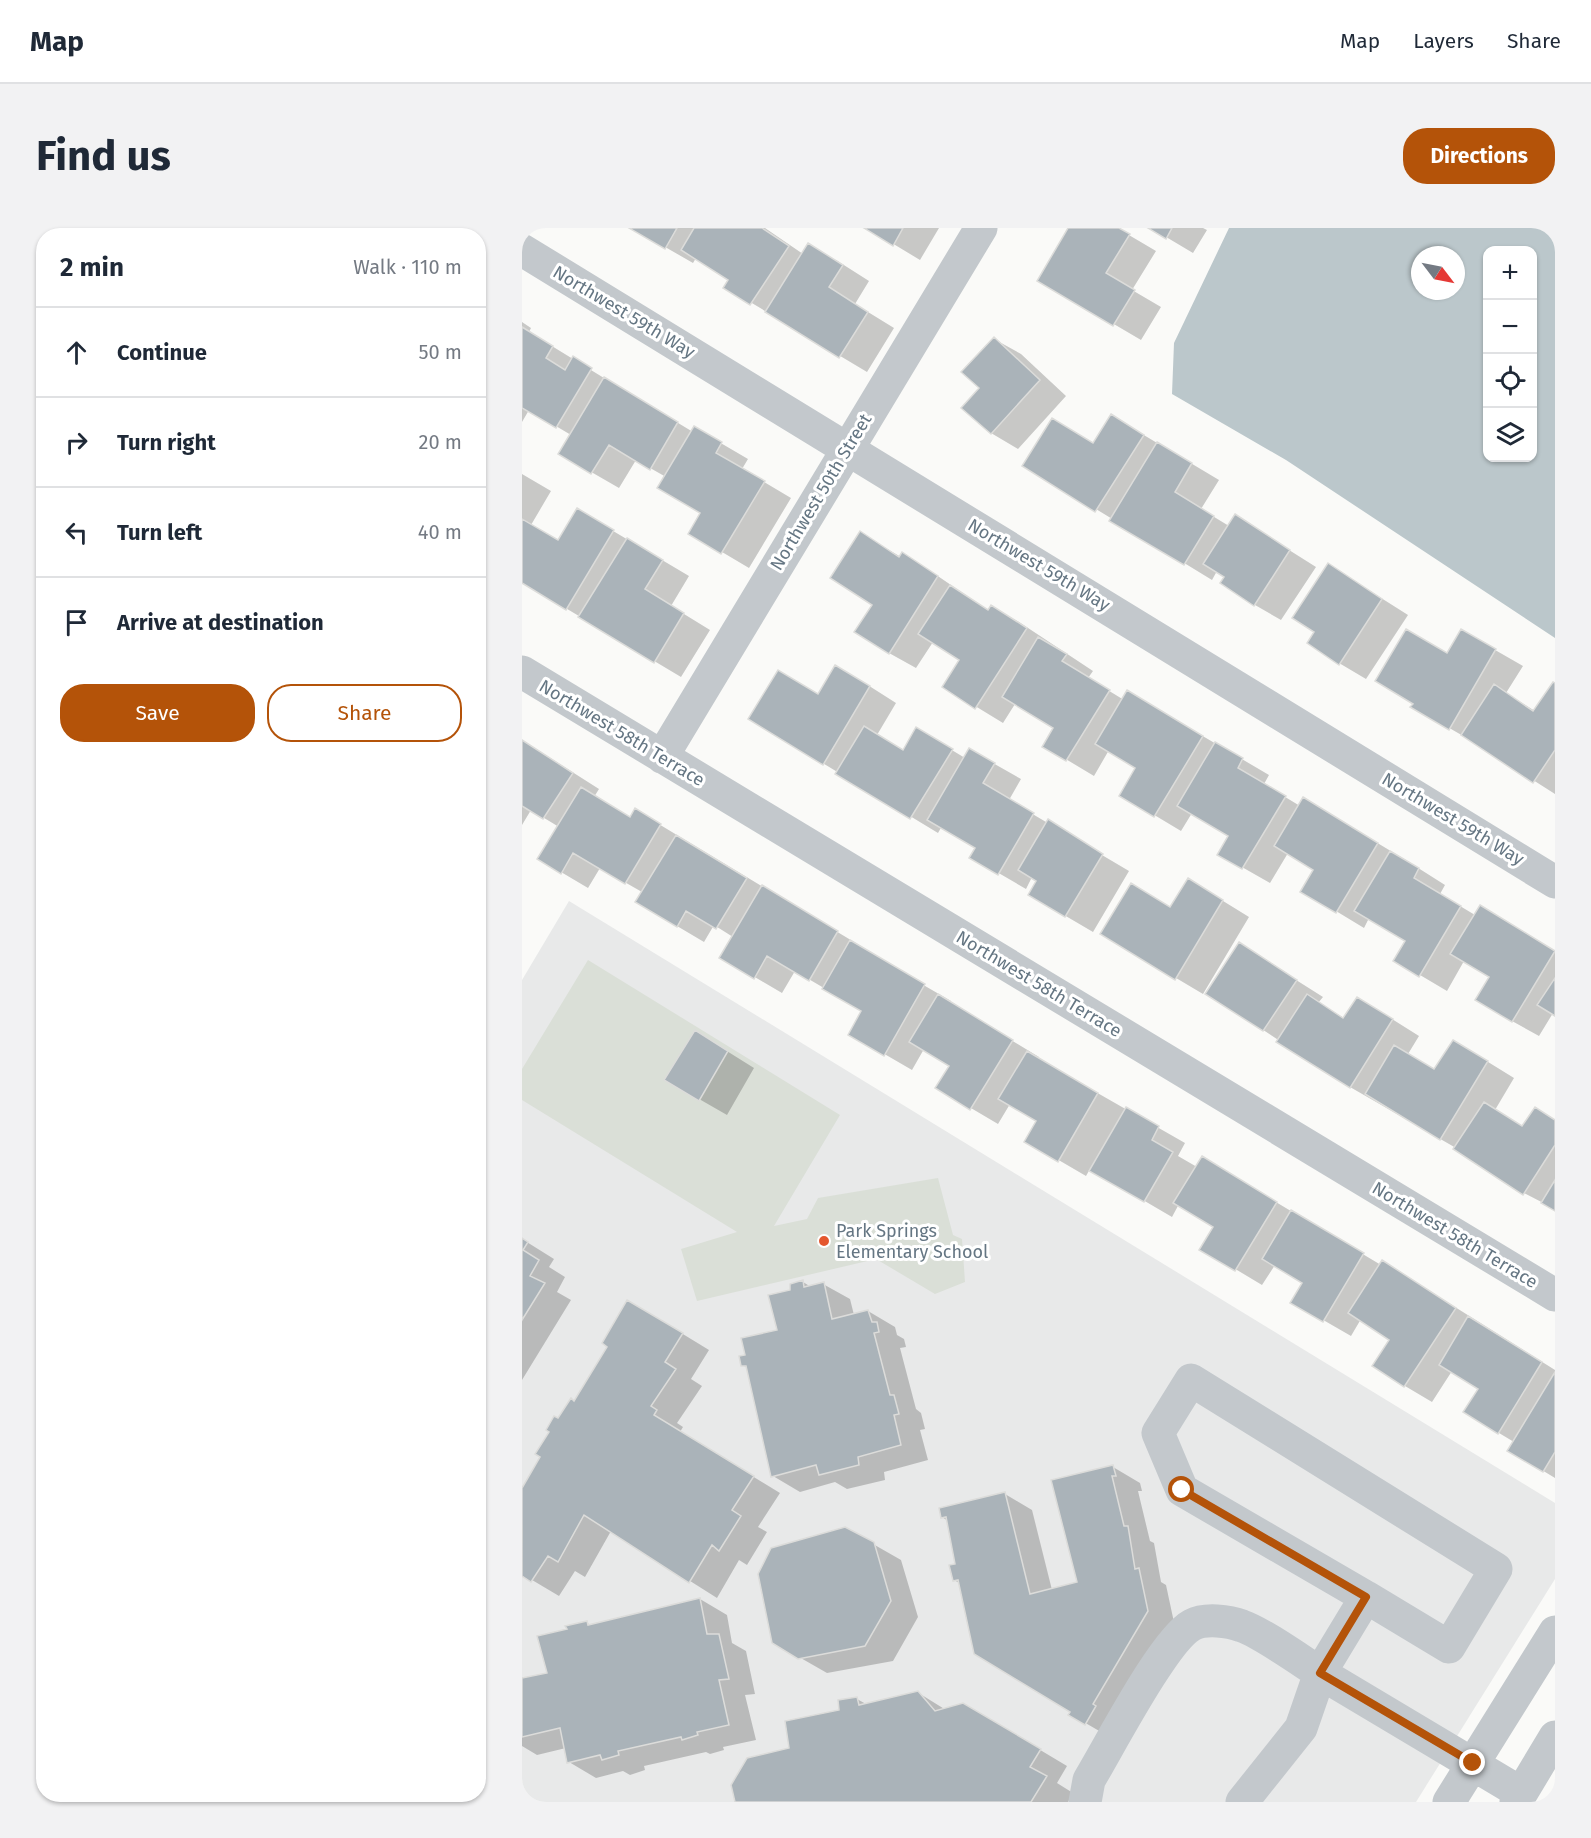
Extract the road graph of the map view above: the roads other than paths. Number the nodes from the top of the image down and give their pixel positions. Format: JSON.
{"nodes":[{"id":1,"x":981,"y":228,"type":"edge"},
{"id":2,"x":522,"y":250,"type":"edge"},
{"id":3,"x":847,"y":448,"type":"junction"},
{"id":4,"x":522,"y":672,"type":"edge"},
{"id":5,"x":662,"y":757,"type":"junction"},
{"id":6,"x":1555,"y":882,"type":"edge"},
{"id":7,"x":1555,"y":1295,"type":"edge"},
{"id":8,"x":1366,"y":1597,"type":"junction"},
{"id":9,"x":1555,"y":1632,"type":"edge"},
{"id":10,"x":1320,"y":1673,"type":"junction"},
{"id":11,"x":1555,"y":1737,"type":"edge"},
{"id":12,"x":1473,"y":1763,"type":"junction"},
{"id":13,"x":1519,"y":1797,"type":"edge"},
{"id":14,"x":1085,"y":1802,"type":"edge"},
{"id":15,"x":1242,"y":1802,"type":"edge"},
{"id":16,"x":1449,"y":1802,"type":"edge"}],
"edges":[{"from":1,"to":3,"type":"street","name":"Northwest 50th Street"},
{"from":2,"to":3,"type":"street","name":"Northwest 59th Way"},
{"from":3,"to":5,"type":"street","name":"Northwest 50th Street"},
{"from":3,"to":6,"type":"street","name":"Northwest 59th Way"},
{"from":4,"to":5,"type":"street","name":"Northwest 58th Terrace"},
{"from":5,"to":7,"type":"street","name":"Northwest 58th Terrace"},
{"from":8,"to":8,"type":"street"},
{"from":8,"to":10,"type":"street"},
{"from":9,"to":12,"type":"street"},
{"from":10,"to":12,"type":"street"},
{"from":10,"to":14,"type":"street"},
{"from":10,"to":15,"type":"street"},
{"from":11,"to":13,"type":"street"},
{"from":12,"to":13,"type":"street"},
{"from":12,"to":16,"type":"street"}]}
